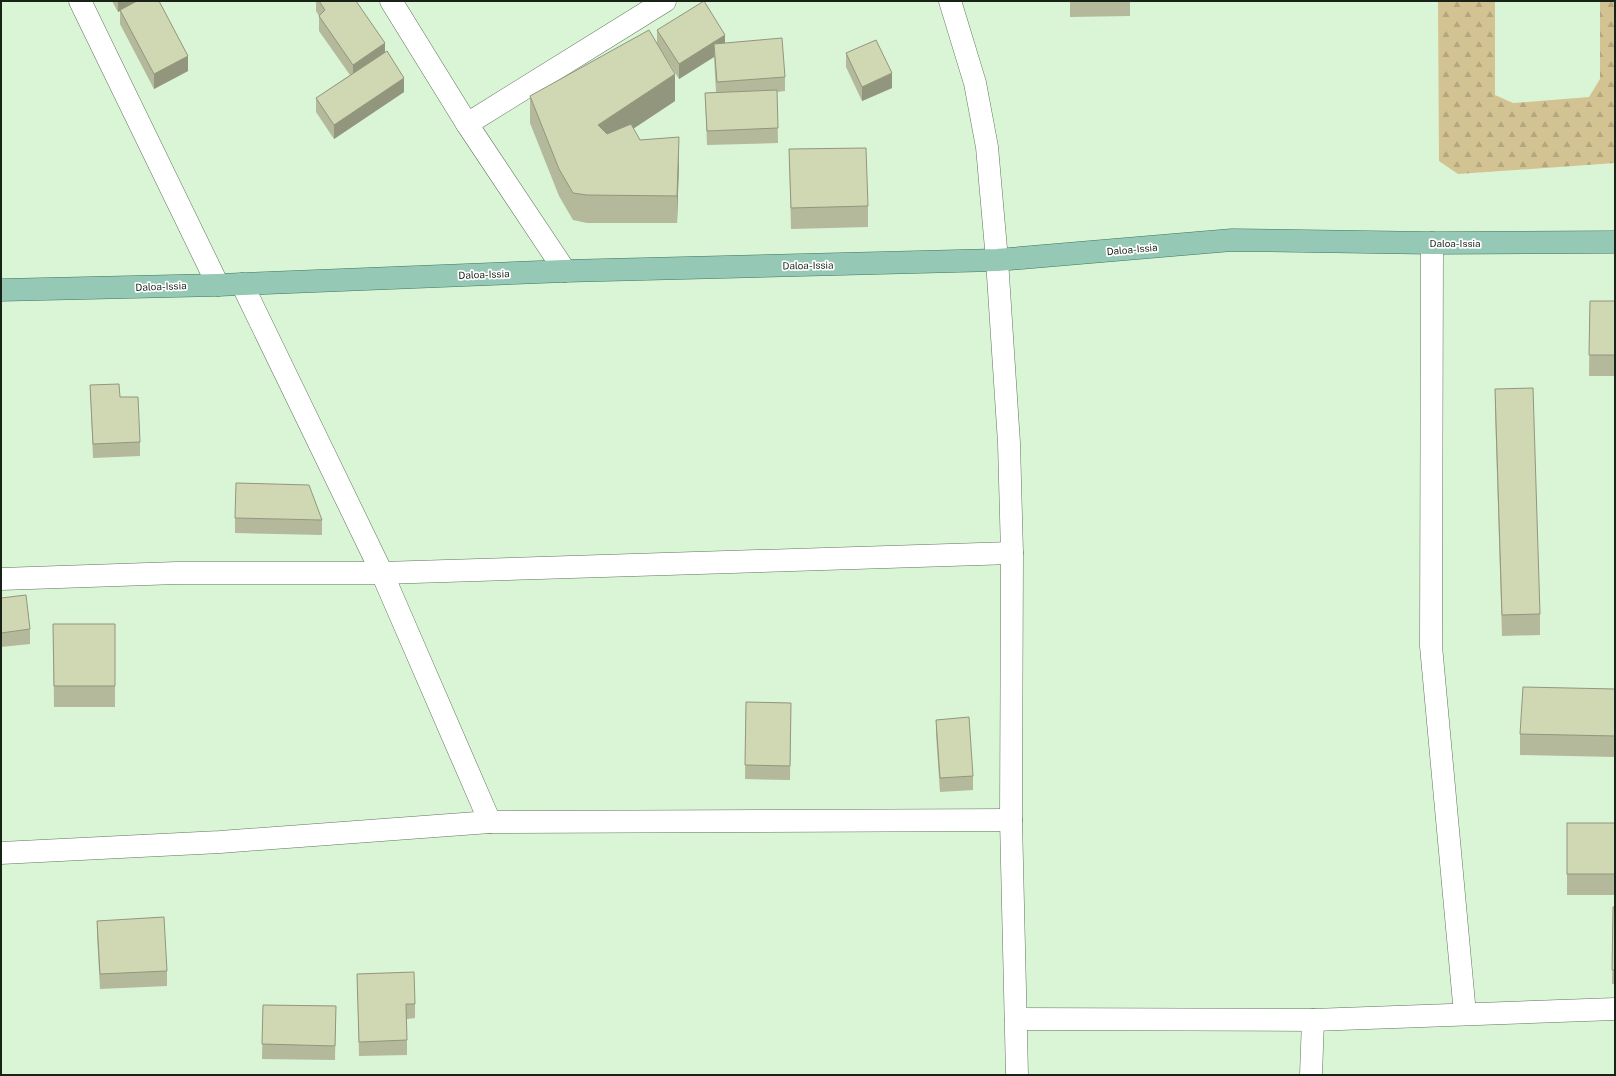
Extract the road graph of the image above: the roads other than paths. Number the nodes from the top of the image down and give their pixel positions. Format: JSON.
{"nodes":[{"id":1,"x":80,"y":1,"type":"edge"},
{"id":2,"x":391,"y":1,"type":"edge"},
{"id":3,"x":665,"y":1,"type":"edge"},
{"id":4,"x":950,"y":1,"type":"edge"},
{"id":5,"x":467,"y":124,"type":"junction"},
{"id":6,"x":1615,"y":242,"type":"edge"},
{"id":7,"x":1432,"y":243,"type":"junction"},
{"id":8,"x":997,"y":260,"type":"junction"},
{"id":9,"x":565,"y":270,"type":"junction"},
{"id":10,"x":242,"y":284,"type":"junction"},
{"id":11,"x":218,"y":285,"type":"junction"},
{"id":12,"x":1,"y":290,"type":"edge"},
{"id":13,"x":1012,"y":553,"type":"junction"},
{"id":14,"x":382,"y":573,"type":"junction"},
{"id":15,"x":1,"y":579,"type":"edge"},
{"id":16,"x":1011,"y":820,"type":"junction"},
{"id":17,"x":490,"y":822,"type":"junction"},
{"id":18,"x":1,"y":853,"type":"edge"},
{"id":19,"x":1615,"y":1009,"type":"edge"},
{"id":20,"x":1464,"y":1014,"type":"junction"},
{"id":21,"x":1016,"y":1019,"type":"junction"},
{"id":22,"x":1313,"y":1020,"type":"junction"},
{"id":23,"x":1017,"y":1075,"type":"edge"},
{"id":24,"x":1311,"y":1075,"type":"edge"}],
"edges":[{"from":1,"to":11,"type":"street"},
{"from":2,"to":5,"type":"street"},
{"from":3,"to":5,"type":"street"},
{"from":4,"to":8,"type":"street"},
{"from":5,"to":9,"type":"street"},
{"from":6,"to":7,"type":"main road","name":"Daloa-Issia"},
{"from":7,"to":8,"type":"main road","name":"Daloa-Issia"},
{"from":7,"to":20,"type":"street"},
{"from":8,"to":9,"type":"main road","name":"Daloa-Issia"},
{"from":8,"to":13,"type":"street"},
{"from":9,"to":10,"type":"main road","name":"Daloa-Issia"},
{"from":10,"to":11,"type":"main road","name":"Daloa-Issia"},
{"from":10,"to":14,"type":"street"},
{"from":11,"to":12,"type":"main road","name":"Daloa-Issia"},
{"from":13,"to":14,"type":"street"},
{"from":13,"to":16,"type":"street"},
{"from":14,"to":15,"type":"street"},
{"from":14,"to":17,"type":"street"},
{"from":16,"to":17,"type":"street"},
{"from":16,"to":21,"type":"street"},
{"from":17,"to":18,"type":"street"},
{"from":19,"to":20,"type":"street"},
{"from":20,"to":22,"type":"street"},
{"from":21,"to":22,"type":"street"},
{"from":21,"to":23,"type":"street"},
{"from":22,"to":24,"type":"street"}]}
